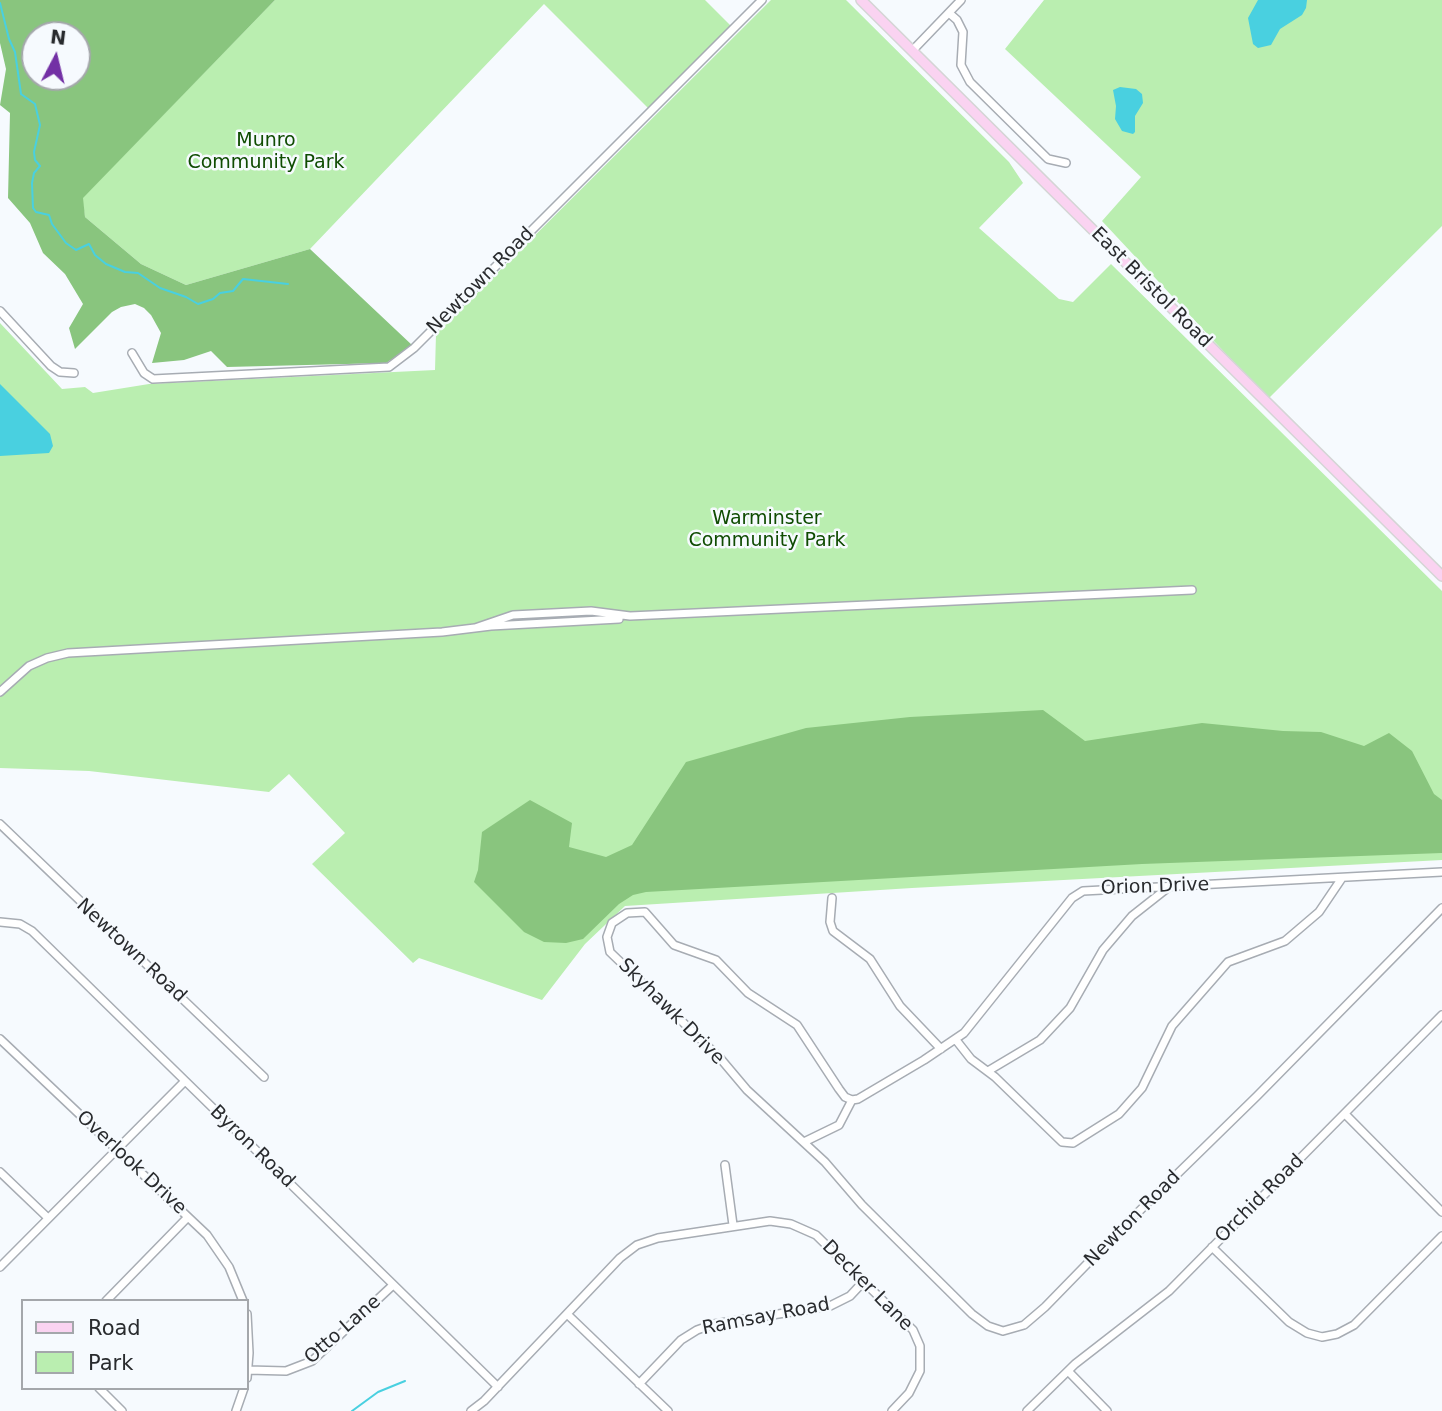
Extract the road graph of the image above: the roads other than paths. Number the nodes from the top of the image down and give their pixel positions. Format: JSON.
{"nodes":[{"id":1,"x":762,"y":0,"type":"edge"},
{"id":2,"x":861,"y":0,"type":"edge"},
{"id":3,"x":961,"y":0,"type":"edge"},
{"id":4,"x":949,"y":13,"type":"junction"},
{"id":5,"x":912,"y":51,"type":"junction"},
{"id":6,"x":1066,"y":163,"type":"dead end"},
{"id":7,"x":0,"y":311,"type":"edge"},
{"id":8,"x":132,"y":353,"type":"dead end"},
{"id":9,"x":74,"y":373,"type":"dead end"},
{"id":10,"x":1442,"y":576,"type":"edge"},
{"id":11,"x":1192,"y":590,"type":"dead end"},
{"id":12,"x":0,"y":692,"type":"edge"},
{"id":13,"x":0,"y":824,"type":"edge"},
{"id":14,"x":1442,"y":872,"type":"edge"},
{"id":15,"x":1342,"y":878,"type":"junction"},
{"id":16,"x":1170,"y":886,"type":"junction"},
{"id":17,"x":832,"y":898,"type":"dead end"},
{"id":18,"x":1442,"y":908,"type":"edge"},
{"id":19,"x":0,"y":922,"type":"edge"},
{"id":20,"x":1442,"y":1015,"type":"edge"},
{"id":21,"x":0,"y":1039,"type":"edge"},
{"id":22,"x":956,"y":1040,"type":"junction"},
{"id":23,"x":940,"y":1049,"type":"junction"},
{"id":24,"x":988,"y":1071,"type":"junction"},
{"id":25,"x":264,"y":1077,"type":"dead end"},
{"id":26,"x":185,"y":1081,"type":"junction"},
{"id":27,"x":850,"y":1100,"type":"junction"},
{"id":28,"x":1345,"y":1114,"type":"junction"},
{"id":29,"x":804,"y":1142,"type":"junction"},
{"id":30,"x":117,"y":1150,"type":"junction"},
{"id":31,"x":813,"y":1150,"type":"joint"},
{"id":32,"x":725,"y":1165,"type":"dead end"},
{"id":33,"x":0,"y":1172,"type":"edge"},
{"id":34,"x":1442,"y":1212,"type":"edge"},
{"id":35,"x":188,"y":1217,"type":"junction"},
{"id":36,"x":48,"y":1218,"type":"junction"},
{"id":37,"x":733,"y":1225,"type":"junction"},
{"id":38,"x":1442,"y":1236,"type":"edge"},
{"id":39,"x":1212,"y":1247,"type":"junction"},
{"id":40,"x":0,"y":1267,"type":"edge"},
{"id":41,"x":864,"y":1280,"type":"junction"},
{"id":42,"x":393,"y":1285,"type":"junction"},
{"id":43,"x":108,"y":1299,"type":"edge"},
{"id":44,"x":242,"y":1299,"type":"edge"},
{"id":45,"x":567,"y":1314,"type":"junction"},
{"id":46,"x":248,"y":1322,"type":"edge"},
{"id":47,"x":248,"y":1362,"type":"edge"},
{"id":48,"x":1068,"y":1371,"type":"junction"},
{"id":49,"x":248,"y":1374,"type":"edge"},
{"id":50,"x":639,"y":1384,"type":"junction"},
{"id":51,"x":498,"y":1387,"type":"junction"},
{"id":52,"x":101,"y":1390,"type":"edge"},
{"id":53,"x":243,"y":1390,"type":"edge"},
{"id":54,"x":122,"y":1411,"type":"edge"},
{"id":55,"x":236,"y":1411,"type":"edge"},
{"id":56,"x":471,"y":1411,"type":"edge"},
{"id":57,"x":667,"y":1411,"type":"edge"},
{"id":58,"x":892,"y":1411,"type":"edge"},
{"id":59,"x":1027,"y":1411,"type":"edge"},
{"id":60,"x":1107,"y":1411,"type":"edge"}],
"edges":[{"from":1,"to":8,"type":"street","name":"Newtown Road"},
{"from":2,"to":5,"type":"main road","name":"East Bristol Road"},
{"from":3,"to":4,"type":"street"},
{"from":4,"to":5,"type":"street"},
{"from":4,"to":6,"type":"street"},
{"from":5,"to":10,"type":"main road","name":"East Bristol Road"},
{"from":7,"to":9,"type":"street"},
{"from":11,"to":12,"type":"street"},
{"from":13,"to":25,"type":"street","name":"Newtown Road"},
{"from":14,"to":15,"type":"street","name":"Orion Drive"},
{"from":15,"to":16,"type":"street","name":"Orion Drive"},
{"from":15,"to":24,"type":"street"},
{"from":16,"to":22,"type":"street","name":"Orion Drive"},
{"from":16,"to":24,"type":"street"},
{"from":17,"to":23,"type":"street"},
{"from":18,"to":31,"type":"street","name":"Newton Road"},
{"from":19,"to":26,"type":"street","name":"Byron Road"},
{"from":20,"to":28,"type":"street","name":"Orchid Road"},
{"from":21,"to":30,"type":"street","name":"Overlook Drive"},
{"from":22,"to":23,"type":"street","name":"Orion Drive"},
{"from":22,"to":24,"type":"street"},
{"from":23,"to":27,"type":"street"},
{"from":26,"to":30,"type":"street"},
{"from":26,"to":42,"type":"street","name":"Byron Road"},
{"from":27,"to":29,"type":"street"},
{"from":27,"to":29,"type":"street","name":"Skyhawk Drive"},
{"from":28,"to":34,"type":"street"},
{"from":28,"to":39,"type":"street","name":"Orchid Road"},
{"from":29,"to":31,"type":"street","name":"Skyhawk Drive"},
{"from":30,"to":35,"type":"street","name":"Overlook Drive"},
{"from":30,"to":36,"type":"street"},
{"from":32,"to":37,"type":"street"},
{"from":33,"to":36,"type":"street"},
{"from":35,"to":43,"type":"street"},
{"from":35,"to":44,"type":"street","name":"Overlook Drive"},
{"from":36,"to":40,"type":"street"},
{"from":37,"to":41,"type":"street","name":"Decker Lane"},
{"from":37,"to":45,"type":"street","name":"Decker Lane"},
{"from":38,"to":39,"type":"street"},
{"from":39,"to":48,"type":"street","name":"Orchid Road"},
{"from":41,"to":50,"type":"street","name":"Ramsay Road"},
{"from":41,"to":58,"type":"street","name":"Decker Lane"},
{"from":42,"to":49,"type":"street","name":"Otto Lane"},
{"from":42,"to":51,"type":"street","name":"Byron Road"},
{"from":45,"to":50,"type":"street"},
{"from":45,"to":51,"type":"street","name":"Decker Lane"},
{"from":46,"to":47,"type":"street"},
{"from":48,"to":59,"type":"street","name":"Orchid Road"},
{"from":48,"to":60,"type":"street"},
{"from":50,"to":57,"type":"street"},
{"from":51,"to":56,"type":"street","name":"Decker Lane"},
{"from":52,"to":54,"type":"street"},
{"from":53,"to":55,"type":"street"}]}
